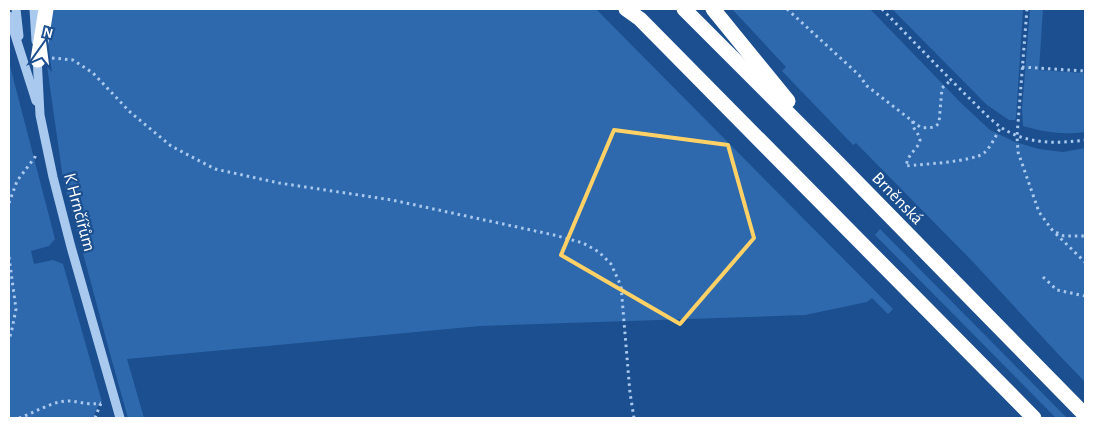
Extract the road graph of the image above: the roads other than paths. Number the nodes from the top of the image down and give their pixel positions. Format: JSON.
{"nodes":[{"id":1,"x":16,"y":9,"type":"edge"},
{"id":2,"x":34,"y":9,"type":"edge"},
{"id":3,"x":46,"y":9,"type":"edge"},
{"id":4,"x":684,"y":9,"type":"edge"},
{"id":5,"x":713,"y":9,"type":"edge"},
{"id":6,"x":632,"y":12,"type":"edge"},
{"id":7,"x":9,"y":16,"type":"edge"},
{"id":8,"x":20,"y":51,"type":"junction"},
{"id":9,"x":38,"y":60,"type":"junction"},
{"id":10,"x":40,"y":115,"type":"junction"},
{"id":11,"x":838,"y":163,"type":"junction"},
{"id":12,"x":1085,"y":415,"type":"edge"},
{"id":13,"x":120,"y":418,"type":"edge"},
{"id":14,"x":1034,"y":418,"type":"edge"}],
"edges":[{"from":1,"to":8,"type":"street"},
{"from":2,"to":9,"type":"street","name":"K Hrnčířům"},
{"from":3,"to":9,"type":"highway"},
{"from":4,"to":11,"type":"highway","name":"Brněnská"},
{"from":5,"to":11,"type":"highway"},
{"from":6,"to":14,"type":"highway"},
{"from":7,"to":8,"type":"street"},
{"from":8,"to":10,"type":"street"},
{"from":9,"to":10,"type":"street","name":"K Hrnčířům"},
{"from":10,"to":13,"type":"street","name":"K Hrnčířům"},
{"from":11,"to":12,"type":"highway","name":"Brněnská"}]}
